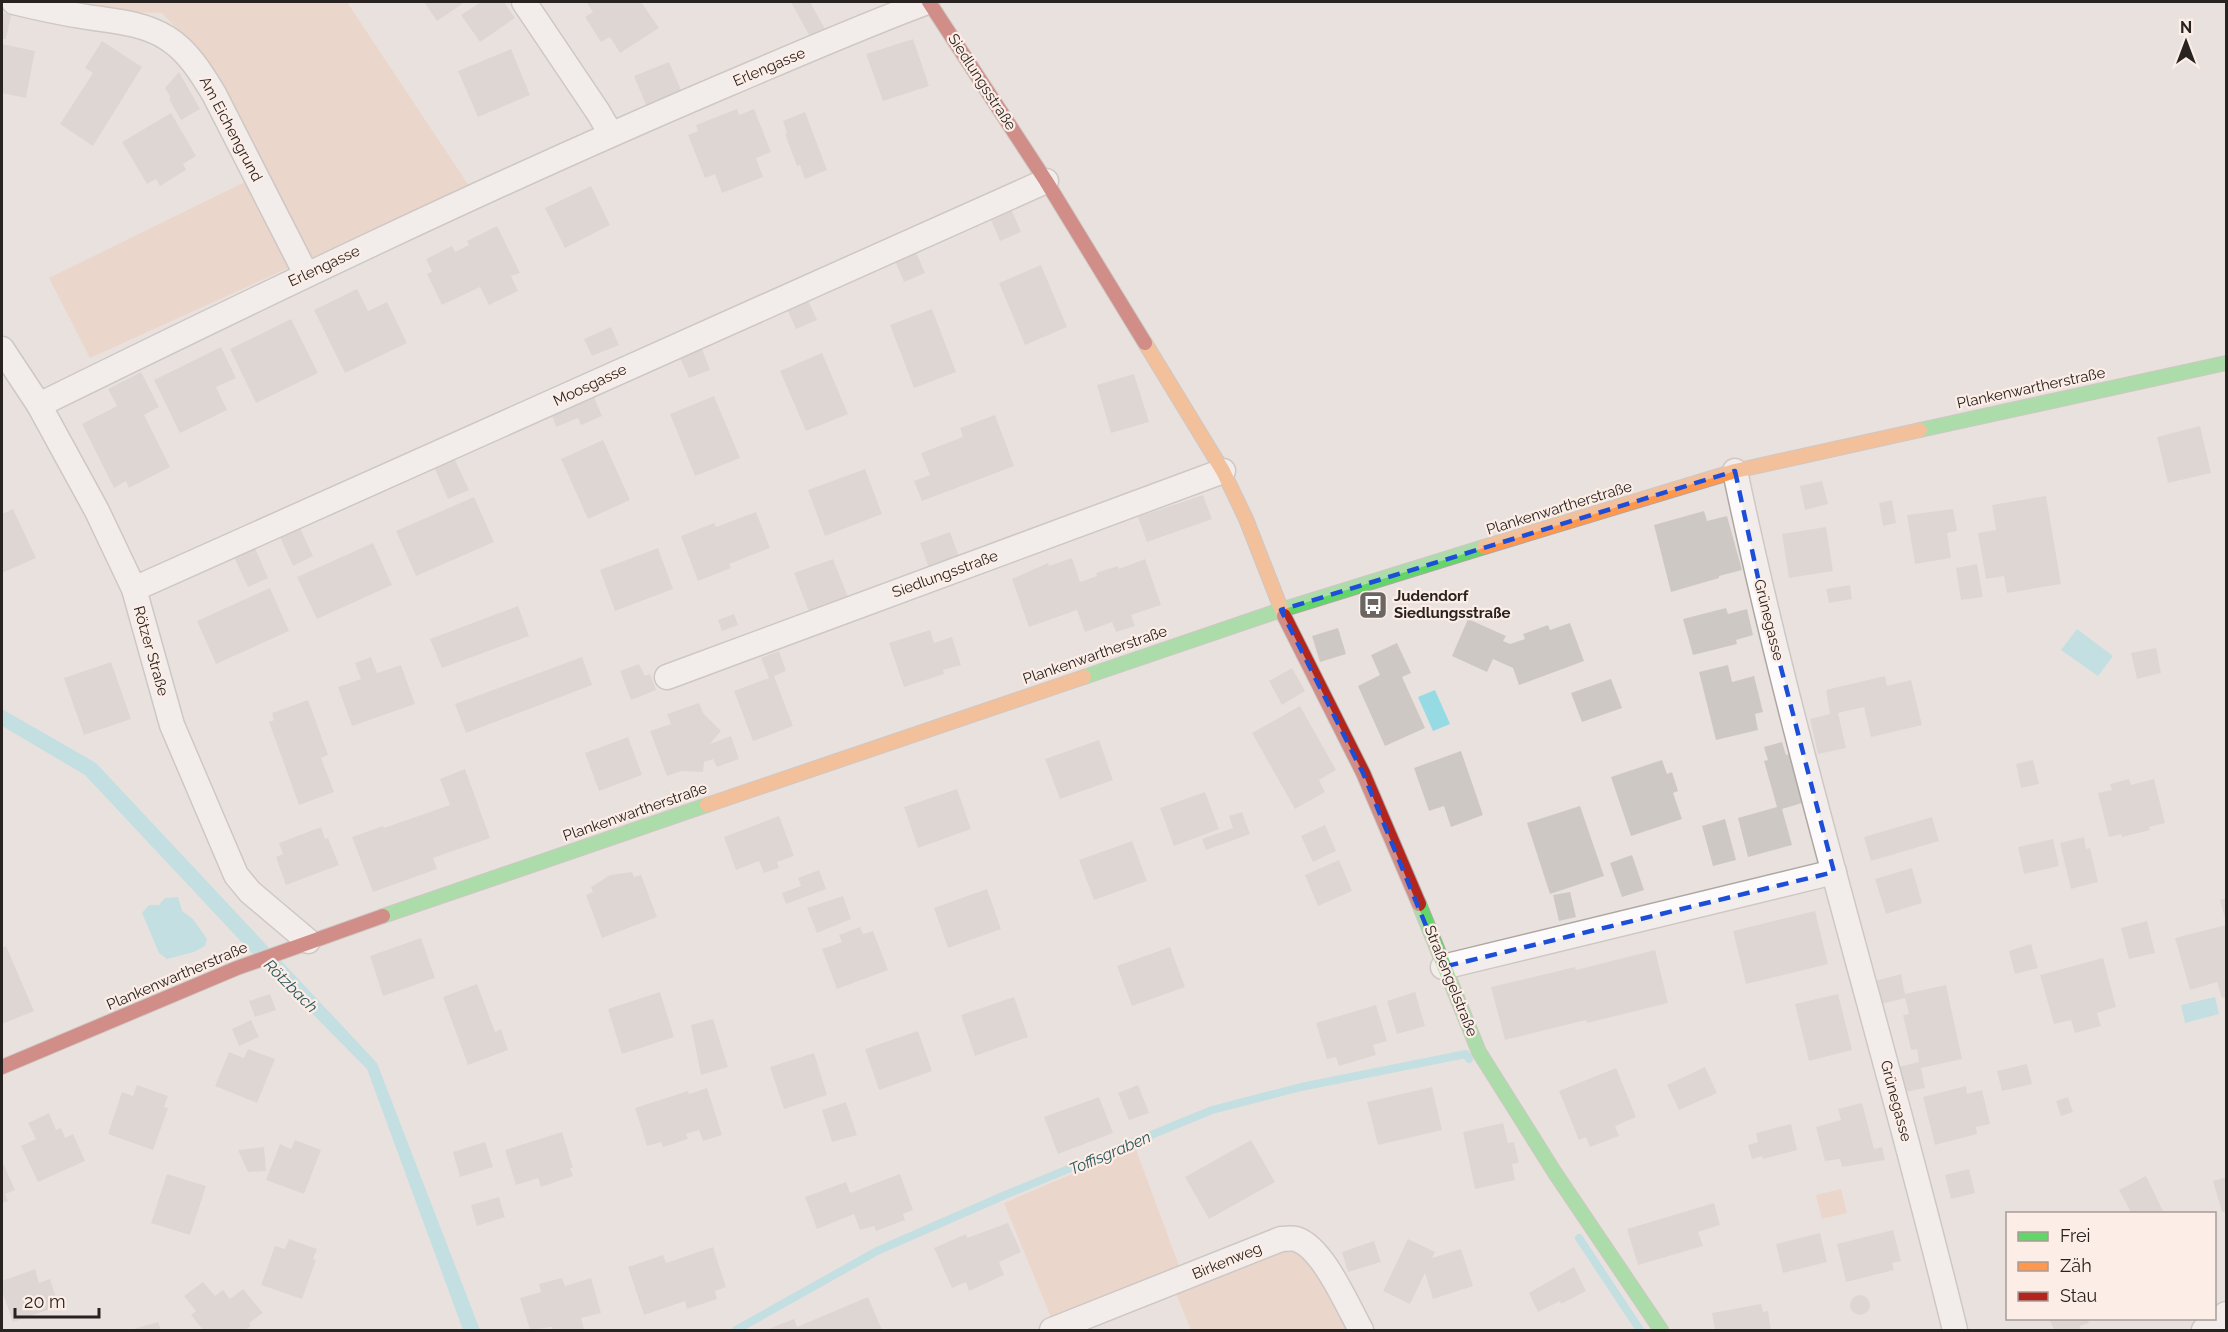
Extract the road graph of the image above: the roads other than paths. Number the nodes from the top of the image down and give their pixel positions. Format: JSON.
{"nodes":[{"id":1,"x":14,"y":2,"type":"edge"},
{"id":2,"x":524,"y":2,"type":"edge"},
{"id":3,"x":928,"y":2,"type":"edge"},
{"id":4,"x":611,"y":134,"type":"junction"},
{"id":5,"x":1046,"y":181,"type":"junction"},
{"id":6,"x":306,"y":274,"type":"junction"},
{"id":7,"x":2,"y":349,"type":"edge"},
{"id":8,"x":2226,"y":363,"type":"edge"},
{"id":9,"x":39,"y":405,"type":"junction"},
{"id":10,"x":1223,"y":471,"type":"junction"},
{"id":11,"x":1735,"y":471,"type":"junction"},
{"id":12,"x":134,"y":589,"type":"junction"},
{"id":13,"x":1281,"y":610,"type":"junction"},
{"id":14,"x":667,"y":677,"type":"dead end"},
{"id":15,"x":1834,"y":873,"type":"junction"},
{"id":16,"x":308,"y":941,"type":"junction"},
{"id":17,"x":1443,"y":967,"type":"junction"},
{"id":18,"x":2,"y":1067,"type":"edge"},
{"id":19,"x":2226,"y":1314,"type":"edge"},
{"id":20,"x":1052,"y":1330,"type":"edge"},
{"id":21,"x":1361,"y":1330,"type":"edge"},
{"id":22,"x":1661,"y":1330,"type":"edge"},
{"id":23,"x":1955,"y":1330,"type":"edge"},
{"id":24,"x":2204,"y":1330,"type":"edge"}],
"edges":[{"from":1,"to":6,"type":"street","name":"Am Eichengrund"},
{"from":2,"to":4,"type":"street"},
{"from":3,"to":4,"type":"street","name":"Erlengasse"},
{"from":3,"to":5,"type":"main road","name":"Siedlungsstraße"},
{"from":4,"to":6,"type":"street","name":"Erlengasse"},
{"from":5,"to":10,"type":"main road","name":"Siedlungsstraße"},
{"from":5,"to":12,"type":"street","name":"Moosgasse"},
{"from":6,"to":9,"type":"street","name":"Erlengasse"},
{"from":7,"to":9,"type":"street","name":"Rötzer Straße"},
{"from":8,"to":11,"type":"main road","name":"Plankenwartherstraße"},
{"from":9,"to":12,"type":"street","name":"Rötzer Straße"},
{"from":10,"to":13,"type":"main road","name":"Siedlungsstraße"},
{"from":10,"to":14,"type":"street","name":"Siedlungsstraße"},
{"from":11,"to":13,"type":"main road","name":"Plankenwartherstraße"},
{"from":11,"to":15,"type":"street","name":"Grünegasse"},
{"from":12,"to":16,"type":"street","name":"Rötzer Straße"},
{"from":13,"to":16,"type":"main road","name":"Plankenwartherstraße"},
{"from":13,"to":17,"type":"main road","name":"Straßengelstraße"},
{"from":15,"to":17,"type":"street"},
{"from":15,"to":23,"type":"street","name":"Grünegasse"},
{"from":16,"to":18,"type":"main road","name":"Plankenwartherstraße"},
{"from":17,"to":22,"type":"main road","name":"Straßengelstraße"},
{"from":19,"to":24,"type":"street"},
{"from":20,"to":21,"type":"street","name":"Birkenweg"}]}
